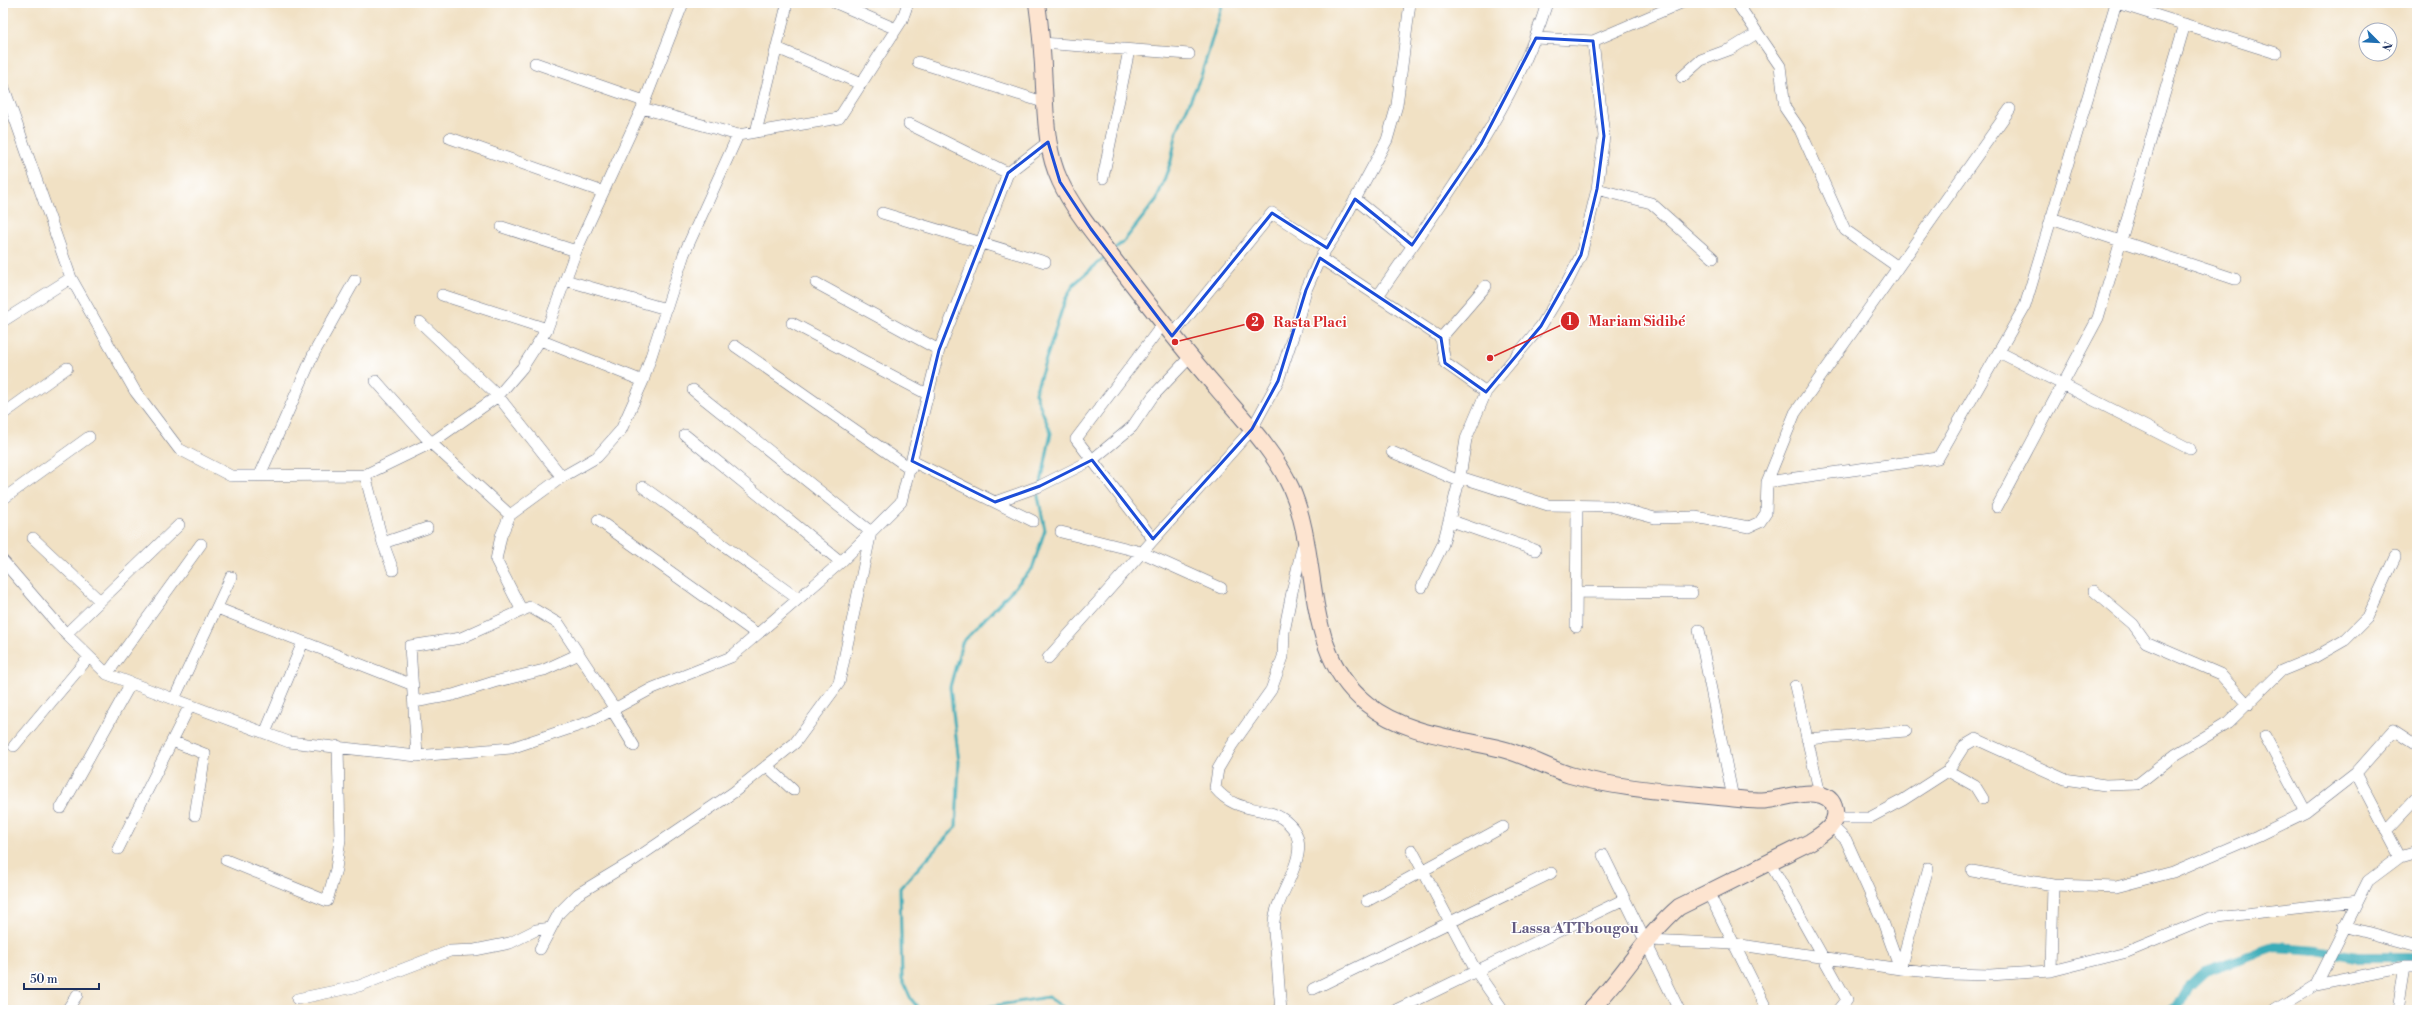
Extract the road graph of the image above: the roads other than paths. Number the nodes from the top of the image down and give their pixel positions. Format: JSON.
{"nodes":[{"id":1,"x":683,"y":3,"type":"edge"},
{"id":2,"x":836,"y":3,"type":"edge"},
{"id":3,"x":908,"y":3,"type":"edge"},
{"id":4,"x":1037,"y":3,"type":"edge"},
{"id":5,"x":1410,"y":3,"type":"edge"},
{"id":6,"x":1547,"y":3,"type":"edge"},
{"id":7,"x":1681,"y":3,"type":"edge"},
{"id":8,"x":1737,"y":3,"type":"edge"},
{"id":9,"x":2117,"y":3,"type":"edge"},
{"id":10,"x":786,"y":9,"type":"dead end"},
{"id":11,"x":2185,"y":24,"type":"junction"},
{"id":12,"x":896,"y":29,"type":"junction"},
{"id":13,"x":1757,"y":33,"type":"junction"},
{"id":14,"x":1536,"y":38,"type":"junction"},
{"id":15,"x":1593,"y":41,"type":"junction"},
{"id":16,"x":1042,"y":43,"type":"junction"},
{"id":17,"x":777,"y":48,"type":"junction"},
{"id":18,"x":1129,"y":50,"type":"junction"},
{"id":19,"x":2276,"y":52,"type":"dead end"},
{"id":20,"x":1190,"y":54,"type":"dead end"},
{"id":21,"x":918,"y":62,"type":"dead end"},
{"id":22,"x":536,"y":63,"type":"dead end"},
{"id":23,"x":1682,"y":77,"type":"dead end"},
{"id":24,"x":861,"y":84,"type":"junction"},
{"id":25,"x":3,"y":85,"type":"edge"},
{"id":26,"x":1046,"y":103,"type":"junction"},
{"id":27,"x":643,"y":104,"type":"junction"},
{"id":28,"x":2010,"y":109,"type":"dead end"},
{"id":29,"x":909,"y":124,"type":"dead end"},
{"id":30,"x":756,"y":132,"type":"junction"},
{"id":31,"x":738,"y":135,"type":"junction"},
{"id":32,"x":450,"y":138,"type":"dead end"},
{"id":33,"x":1048,"y":142,"type":"junction"},
{"id":34,"x":1008,"y":173,"type":"junction"},
{"id":35,"x":1103,"y":178,"type":"dead end"},
{"id":36,"x":1597,"y":189,"type":"junction"},
{"id":37,"x":603,"y":192,"type":"junction"},
{"id":38,"x":1355,"y":199,"type":"junction"},
{"id":39,"x":882,"y":213,"type":"dead end"},
{"id":40,"x":2051,"y":218,"type":"junction"},
{"id":41,"x":502,"y":227,"type":"dead end"},
{"id":42,"x":2120,"y":241,"type":"junction"},
{"id":43,"x":981,"y":242,"type":"junction"},
{"id":44,"x":1412,"y":245,"type":"junction"},
{"id":45,"x":1327,"y":248,"type":"junction"},
{"id":46,"x":576,"y":251,"type":"junction"},
{"id":47,"x":1320,"y":258,"type":"junction"},
{"id":48,"x":1713,"y":258,"type":"dead end"},
{"id":49,"x":1045,"y":262,"type":"dead end"},
{"id":50,"x":1898,"y":267,"type":"junction"},
{"id":51,"x":71,"y":278,"type":"junction"},
{"id":52,"x":2235,"y":279,"type":"dead end"},
{"id":53,"x":355,"y":280,"type":"dead end"},
{"id":54,"x":565,"y":280,"type":"junction"},
{"id":55,"x":816,"y":283,"type":"dead end"},
{"id":56,"x":1486,"y":286,"type":"dead end"},
{"id":57,"x":442,"y":295,"type":"dead end"},
{"id":58,"x":1378,"y":296,"type":"junction"},
{"id":59,"x":666,"y":309,"type":"junction"},
{"id":60,"x":3,"y":321,"type":"edge"},
{"id":61,"x":420,"y":322,"type":"dead end"},
{"id":62,"x":792,"y":323,"type":"dead end"},
{"id":63,"x":547,"y":329,"type":"junction"},
{"id":64,"x":1167,"y":330,"type":"junction"},
{"id":65,"x":1441,"y":338,"type":"junction"},
{"id":66,"x":540,"y":340,"type":"junction"},
{"id":67,"x":735,"y":346,"type":"dead end"},
{"id":68,"x":939,"y":350,"type":"junction"},
{"id":69,"x":1999,"y":352,"type":"junction"},
{"id":70,"x":1190,"y":357,"type":"junction"},
{"id":71,"x":67,"y":368,"type":"dead end"},
{"id":72,"x":376,"y":381,"type":"dead end"},
{"id":73,"x":643,"y":381,"type":"junction"},
{"id":74,"x":2062,"y":384,"type":"junction"},
{"id":75,"x":693,"y":390,"type":"dead end"},
{"id":76,"x":1486,"y":392,"type":"junction"},
{"id":77,"x":928,"y":395,"type":"junction"},
{"id":78,"x":498,"y":396,"type":"junction"},
{"id":79,"x":3,"y":414,"type":"edge"},
{"id":80,"x":1252,"y":429,"type":"junction"},
{"id":81,"x":685,"y":435,"type":"dead end"},
{"id":82,"x":89,"y":437,"type":"dead end"},
{"id":83,"x":431,"y":443,"type":"junction"},
{"id":84,"x":2190,"y":449,"type":"dead end"},
{"id":85,"x":1392,"y":452,"type":"dead end"},
{"id":86,"x":1092,"y":460,"type":"junction"},
{"id":87,"x":911,"y":465,"type":"junction"},
{"id":88,"x":260,"y":475,"type":"junction"},
{"id":89,"x":365,"y":475,"type":"junction"},
{"id":90,"x":562,"y":477,"type":"junction"},
{"id":91,"x":1459,"y":479,"type":"junction"},
{"id":92,"x":1767,"y":482,"type":"junction"},
{"id":93,"x":643,"y":487,"type":"dead end"},
{"id":94,"x":3,"y":499,"type":"edge"},
{"id":95,"x":995,"y":502,"type":"junction"},
{"id":96,"x":1577,"y":507,"type":"junction"},
{"id":97,"x":1997,"y":507,"type":"dead end"},
{"id":98,"x":510,"y":515,"type":"junction"},
{"id":99,"x":598,"y":520,"type":"dead end"},
{"id":100,"x":1449,"y":520,"type":"junction"},
{"id":101,"x":1033,"y":521,"type":"dead end"},
{"id":102,"x":179,"y":525,"type":"dead end"},
{"id":103,"x":427,"y":528,"type":"dead end"},
{"id":104,"x":871,"y":532,"type":"junction"},
{"id":105,"x":1061,"y":532,"type":"dead end"},
{"id":106,"x":33,"y":538,"type":"dead end"},
{"id":107,"x":1153,"y":539,"type":"junction"},
{"id":108,"x":1306,"y":542,"type":"junction"},
{"id":109,"x":383,"y":543,"type":"junction"},
{"id":110,"x":201,"y":544,"type":"dead end"},
{"id":111,"x":1535,"y":550,"type":"dead end"},
{"id":112,"x":1141,"y":552,"type":"junction"},
{"id":113,"x":2395,"y":557,"type":"dead end"},
{"id":114,"x":3,"y":561,"type":"edge"},
{"id":115,"x":841,"y":562,"type":"junction"},
{"id":116,"x":393,"y":570,"type":"dead end"},
{"id":117,"x":231,"y":577,"type":"dead end"},
{"id":118,"x":1422,"y":587,"type":"dead end"},
{"id":119,"x":1221,"y":588,"type":"dead end"},
{"id":120,"x":2094,"y":591,"type":"dead end"},
{"id":121,"x":1576,"y":592,"type":"junction"},
{"id":122,"x":1692,"y":593,"type":"dead end"},
{"id":123,"x":798,"y":599,"type":"junction"},
{"id":124,"x":100,"y":601,"type":"junction"},
{"id":125,"x":217,"y":608,"type":"junction"},
{"id":126,"x":522,"y":611,"type":"junction"},
{"id":127,"x":1576,"y":627,"type":"dead end"},
{"id":128,"x":1698,"y":630,"type":"dead end"},
{"id":129,"x":66,"y":634,"type":"junction"},
{"id":130,"x":757,"y":634,"type":"junction"},
{"id":131,"x":303,"y":642,"type":"junction"},
{"id":132,"x":579,"y":654,"type":"junction"},
{"id":133,"x":89,"y":657,"type":"junction"},
{"id":134,"x":1048,"y":658,"type":"dead end"},
{"id":135,"x":107,"y":674,"type":"junction"},
{"id":136,"x":131,"y":683,"type":"junction"},
{"id":137,"x":413,"y":685,"type":"junction"},
{"id":138,"x":1795,"y":686,"type":"dead end"},
{"id":139,"x":174,"y":699,"type":"junction"},
{"id":140,"x":414,"y":702,"type":"junction"},
{"id":141,"x":190,"y":705,"type":"junction"},
{"id":142,"x":2248,"y":705,"type":"junction"},
{"id":143,"x":614,"y":710,"type":"junction"},
{"id":144,"x":1906,"y":731,"type":"dead end"},
{"id":145,"x":265,"y":733,"type":"junction"},
{"id":146,"x":2265,"y":736,"type":"dead end"},
{"id":147,"x":1807,"y":739,"type":"junction"},
{"id":148,"x":172,"y":741,"type":"junction"},
{"id":149,"x":2417,"y":745,"type":"edge"},
{"id":150,"x":14,"y":746,"type":"dead end"},
{"id":151,"x":338,"y":746,"type":"junction"},
{"id":152,"x":634,"y":746,"type":"dead end"},
{"id":153,"x":417,"y":756,"type":"junction"},
{"id":154,"x":766,"y":766,"type":"junction"},
{"id":155,"x":1948,"y":771,"type":"junction"},
{"id":156,"x":2356,"y":774,"type":"junction"},
{"id":157,"x":793,"y":790,"type":"dead end"},
{"id":158,"x":1820,"y":794,"type":"junction"},
{"id":159,"x":1733,"y":798,"type":"junction"},
{"id":160,"x":2417,"y":798,"type":"edge"},
{"id":161,"x":1983,"y":799,"type":"dead end"},
{"id":162,"x":61,"y":808,"type":"dead end"},
{"id":163,"x":2306,"y":812,"type":"junction"},
{"id":164,"x":195,"y":815,"type":"dead end"},
{"id":165,"x":1833,"y":822,"type":"junction"},
{"id":166,"x":1503,"y":827,"type":"dead end"},
{"id":167,"x":2386,"y":831,"type":"junction"},
{"id":168,"x":118,"y":848,"type":"dead end"},
{"id":169,"x":1412,"y":850,"type":"dead end"},
{"id":170,"x":2417,"y":852,"type":"edge"},
{"id":171,"x":1603,"y":855,"type":"dead end"},
{"id":172,"x":2400,"y":857,"type":"junction"},
{"id":173,"x":226,"y":860,"type":"dead end"},
{"id":174,"x":1769,"y":862,"type":"junction"},
{"id":175,"x":1928,"y":868,"type":"dead end"},
{"id":176,"x":1423,"y":871,"type":"junction"},
{"id":177,"x":1972,"y":871,"type":"dead end"},
{"id":178,"x":1552,"y":873,"type":"dead end"},
{"id":179,"x":2053,"y":885,"type":"junction"},
{"id":180,"x":1708,"y":892,"type":"junction"},
{"id":181,"x":1625,"y":899,"type":"junction"},
{"id":182,"x":1366,"y":901,"type":"dead end"},
{"id":183,"x":2358,"y":901,"type":"junction"},
{"id":184,"x":1450,"y":922,"type":"junction"},
{"id":185,"x":2344,"y":926,"type":"junction"},
{"id":186,"x":551,"y":928,"type":"junction"},
{"id":187,"x":1648,"y":942,"type":"junction"},
{"id":188,"x":1734,"y":944,"type":"junction"},
{"id":189,"x":2417,"y":946,"type":"edge"},
{"id":190,"x":540,"y":949,"type":"dead end"},
{"id":191,"x":1824,"y":958,"type":"junction"},
{"id":192,"x":2405,"y":967,"type":"junction"},
{"id":193,"x":2417,"y":967,"type":"edge"},
{"id":194,"x":1900,"y":969,"type":"junction"},
{"id":195,"x":1476,"y":971,"type":"junction"},
{"id":196,"x":2051,"y":971,"type":"junction"},
{"id":197,"x":2316,"y":986,"type":"junction"},
{"id":198,"x":1313,"y":989,"type":"dead end"},
{"id":199,"x":77,"y":995,"type":"dead end"},
{"id":200,"x":297,"y":999,"type":"dead end"},
{"id":201,"x":1593,"y":1009,"type":"edge"},
{"id":202,"x":67,"y":1010,"type":"edge"},
{"id":203,"x":1281,"y":1010,"type":"edge"},
{"id":204,"x":1396,"y":1010,"type":"edge"},
{"id":205,"x":1502,"y":1010,"type":"edge"},
{"id":206,"x":1679,"y":1010,"type":"edge"},
{"id":207,"x":1767,"y":1010,"type":"edge"},
{"id":208,"x":1839,"y":1010,"type":"edge"},
{"id":209,"x":2276,"y":1010,"type":"edge"},
{"id":210,"x":2398,"y":1010,"type":"edge"}],
"edges":[{"from":1,"to":27,"type":"street"},
{"from":2,"to":12,"type":"street"},
{"from":3,"to":12,"type":"street"},
{"from":4,"to":16,"type":"street"},
{"from":5,"to":38,"type":"street"},
{"from":6,"to":14,"type":"street"},
{"from":7,"to":15,"type":"street"},
{"from":8,"to":13,"type":"street"},
{"from":9,"to":11,"type":"street"},
{"from":9,"to":40,"type":"street"},
{"from":10,"to":17,"type":"street"},
{"from":11,"to":19,"type":"street"},
{"from":11,"to":42,"type":"street"},
{"from":12,"to":24,"type":"street"},
{"from":13,"to":23,"type":"street"},
{"from":13,"to":50,"type":"street"},
{"from":14,"to":15,"type":"street"},
{"from":14,"to":44,"type":"street"},
{"from":15,"to":36,"type":"street"},
{"from":16,"to":18,"type":"street"},
{"from":16,"to":26,"type":"street"},
{"from":17,"to":24,"type":"street"},
{"from":17,"to":30,"type":"street"},
{"from":18,"to":20,"type":"street"},
{"from":18,"to":35,"type":"street"},
{"from":21,"to":26,"type":"street"},
{"from":22,"to":27,"type":"street"},
{"from":24,"to":30,"type":"street"},
{"from":25,"to":51,"type":"street"},
{"from":26,"to":33,"type":"street"},
{"from":27,"to":31,"type":"street"},
{"from":27,"to":37,"type":"street"},
{"from":28,"to":50,"type":"street"},
{"from":29,"to":34,"type":"street"},
{"from":30,"to":31,"type":"street"},
{"from":31,"to":59,"type":"street"},
{"from":32,"to":37,"type":"street"},
{"from":33,"to":34,"type":"street"},
{"from":33,"to":64,"type":"street"},
{"from":34,"to":43,"type":"street"},
{"from":36,"to":48,"type":"street"},
{"from":36,"to":76,"type":"street"},
{"from":37,"to":46,"type":"street"},
{"from":38,"to":44,"type":"street"},
{"from":38,"to":45,"type":"street"},
{"from":39,"to":43,"type":"street"},
{"from":40,"to":42,"type":"street"},
{"from":40,"to":69,"type":"street"},
{"from":41,"to":46,"type":"street"},
{"from":42,"to":52,"type":"street"},
{"from":42,"to":74,"type":"street"},
{"from":43,"to":49,"type":"street"},
{"from":43,"to":68,"type":"street"},
{"from":44,"to":58,"type":"street"},
{"from":45,"to":47,"type":"street"},
{"from":45,"to":64,"type":"street"},
{"from":46,"to":54,"type":"street"},
{"from":47,"to":58,"type":"street"},
{"from":47,"to":80,"type":"street"},
{"from":50,"to":92,"type":"street"},
{"from":51,"to":60,"type":"street"},
{"from":51,"to":88,"type":"street"},
{"from":53,"to":88,"type":"street"},
{"from":54,"to":59,"type":"street"},
{"from":54,"to":63,"type":"street"},
{"from":55,"to":68,"type":"street"},
{"from":56,"to":65,"type":"street"},
{"from":57,"to":63,"type":"street"},
{"from":58,"to":65,"type":"street"},
{"from":59,"to":73,"type":"street"},
{"from":61,"to":78,"type":"street"},
{"from":62,"to":77,"type":"street"},
{"from":63,"to":66,"type":"street"},
{"from":64,"to":70,"type":"street"},
{"from":64,"to":86,"type":"street"},
{"from":65,"to":76,"type":"street"},
{"from":66,"to":73,"type":"street"},
{"from":66,"to":78,"type":"street"},
{"from":67,"to":87,"type":"street"},
{"from":68,"to":77,"type":"street"},
{"from":69,"to":74,"type":"street"},
{"from":69,"to":92,"type":"street"},
{"from":70,"to":80,"type":"street"},
{"from":70,"to":86,"type":"street"},
{"from":71,"to":79,"type":"street"},
{"from":72,"to":83,"type":"street"},
{"from":73,"to":90,"type":"street"},
{"from":74,"to":84,"type":"street"},
{"from":74,"to":97,"type":"street"},
{"from":75,"to":104,"type":"street"},
{"from":76,"to":91,"type":"street"},
{"from":77,"to":87,"type":"street"},
{"from":78,"to":83,"type":"street"},
{"from":78,"to":90,"type":"street"},
{"from":80,"to":107,"type":"street"},
{"from":80,"to":108,"type":"street"},
{"from":81,"to":115,"type":"street"},
{"from":82,"to":94,"type":"street"},
{"from":83,"to":89,"type":"street"},
{"from":83,"to":98,"type":"street"},
{"from":85,"to":91,"type":"street"},
{"from":86,"to":95,"type":"street"},
{"from":86,"to":107,"type":"street"},
{"from":87,"to":95,"type":"street"},
{"from":87,"to":104,"type":"street"},
{"from":88,"to":89,"type":"street"},
{"from":89,"to":109,"type":"street"},
{"from":90,"to":98,"type":"street"},
{"from":91,"to":96,"type":"street"},
{"from":91,"to":100,"type":"street"},
{"from":92,"to":96,"type":"street"},
{"from":93,"to":123,"type":"street"},
{"from":95,"to":101,"type":"street"},
{"from":96,"to":121,"type":"street"},
{"from":98,"to":126,"type":"street"},
{"from":99,"to":130,"type":"street"},
{"from":100,"to":111,"type":"street"},
{"from":100,"to":118,"type":"street"},
{"from":102,"to":124,"type":"street"},
{"from":103,"to":109,"type":"street"},
{"from":104,"to":115,"type":"street"},
{"from":104,"to":154,"type":"street"},
{"from":105,"to":112,"type":"street"},
{"from":106,"to":124,"type":"street"},
{"from":107,"to":112,"type":"street"},
{"from":108,"to":159,"type":"street"},
{"from":108,"to":203,"type":"street"},
{"from":109,"to":116,"type":"street"},
{"from":110,"to":135,"type":"street"},
{"from":112,"to":119,"type":"street"},
{"from":112,"to":134,"type":"street"},
{"from":113,"to":142,"type":"street"},
{"from":114,"to":129,"type":"street"},
{"from":115,"to":123,"type":"street"},
{"from":117,"to":125,"type":"street"},
{"from":120,"to":142,"type":"street"},
{"from":121,"to":122,"type":"street"},
{"from":121,"to":127,"type":"street"},
{"from":123,"to":130,"type":"street"},
{"from":124,"to":129,"type":"street"},
{"from":125,"to":131,"type":"street"},
{"from":125,"to":139,"type":"street"},
{"from":126,"to":132,"type":"street"},
{"from":126,"to":137,"type":"street"},
{"from":128,"to":159,"type":"street"},
{"from":129,"to":133,"type":"street"},
{"from":130,"to":143,"type":"street"},
{"from":131,"to":137,"type":"street"},
{"from":131,"to":145,"type":"street"},
{"from":132,"to":140,"type":"street"},
{"from":132,"to":143,"type":"street"},
{"from":133,"to":135,"type":"street"},
{"from":133,"to":150,"type":"street"},
{"from":135,"to":136,"type":"street"},
{"from":136,"to":139,"type":"street"},
{"from":136,"to":162,"type":"street"},
{"from":137,"to":140,"type":"street"},
{"from":138,"to":147,"type":"street"},
{"from":139,"to":141,"type":"street"},
{"from":140,"to":153,"type":"street"},
{"from":141,"to":145,"type":"street"},
{"from":141,"to":148,"type":"street"},
{"from":142,"to":155,"type":"street"},
{"from":143,"to":152,"type":"street"},
{"from":143,"to":153,"type":"street"},
{"from":144,"to":147,"type":"street"},
{"from":145,"to":151,"type":"street"},
{"from":146,"to":163,"type":"street"},
{"from":147,"to":158,"type":"street"},
{"from":148,"to":164,"type":"street"},
{"from":148,"to":168,"type":"street"},
{"from":149,"to":156,"type":"street"},
{"from":151,"to":153,"type":"street"},
{"from":151,"to":173,"type":"street"},
{"from":154,"to":157,"type":"street"},
{"from":154,"to":186,"type":"street"},
{"from":155,"to":161,"type":"street"},
{"from":155,"to":165,"type":"street"},
{"from":156,"to":163,"type":"street"},
{"from":156,"to":167,"type":"street"},
{"from":158,"to":159,"type":"street"},
{"from":158,"to":165,"type":"street"},
{"from":160,"to":167,"type":"street"},
{"from":163,"to":179,"type":"street"},
{"from":165,"to":174,"type":"street"},
{"from":165,"to":194,"type":"street"},
{"from":166,"to":176,"type":"street"},
{"from":167,"to":172,"type":"street"},
{"from":169,"to":176,"type":"street"},
{"from":170,"to":172,"type":"street"},
{"from":171,"to":181,"type":"street"},
{"from":172,"to":183,"type":"street"},
{"from":174,"to":180,"type":"street"},
{"from":174,"to":191,"type":"street"},
{"from":175,"to":194,"type":"street"},
{"from":176,"to":182,"type":"street"},
{"from":176,"to":184,"type":"street"},
{"from":177,"to":179,"type":"street"},
{"from":178,"to":184,"type":"street"},
{"from":179,"to":196,"type":"street"},
{"from":180,"to":187,"type":"street"},
{"from":180,"to":188,"type":"street"},
{"from":181,"to":187,"type":"street"},
{"from":181,"to":195,"type":"street"},
{"from":183,"to":185,"type":"street"},
{"from":183,"to":196,"type":"street"},
{"from":184,"to":195,"type":"street"},
{"from":184,"to":198,"type":"street"},
{"from":185,"to":189,"type":"street"},
{"from":185,"to":197,"type":"street"},
{"from":186,"to":190,"type":"street"},
{"from":186,"to":200,"type":"street"},
{"from":187,"to":188,"type":"street"},
{"from":187,"to":201,"type":"street"},
{"from":187,"to":206,"type":"street"},
{"from":188,"to":191,"type":"street"},
{"from":188,"to":207,"type":"street"},
{"from":191,"to":194,"type":"street"},
{"from":191,"to":208,"type":"street"},
{"from":192,"to":193,"type":"street"},
{"from":192,"to":197,"type":"street"},
{"from":192,"to":210,"type":"street"},
{"from":194,"to":196,"type":"street"},
{"from":195,"to":204,"type":"street"},
{"from":195,"to":205,"type":"street"},
{"from":197,"to":209,"type":"street"},
{"from":199,"to":202,"type":"street"}]}
